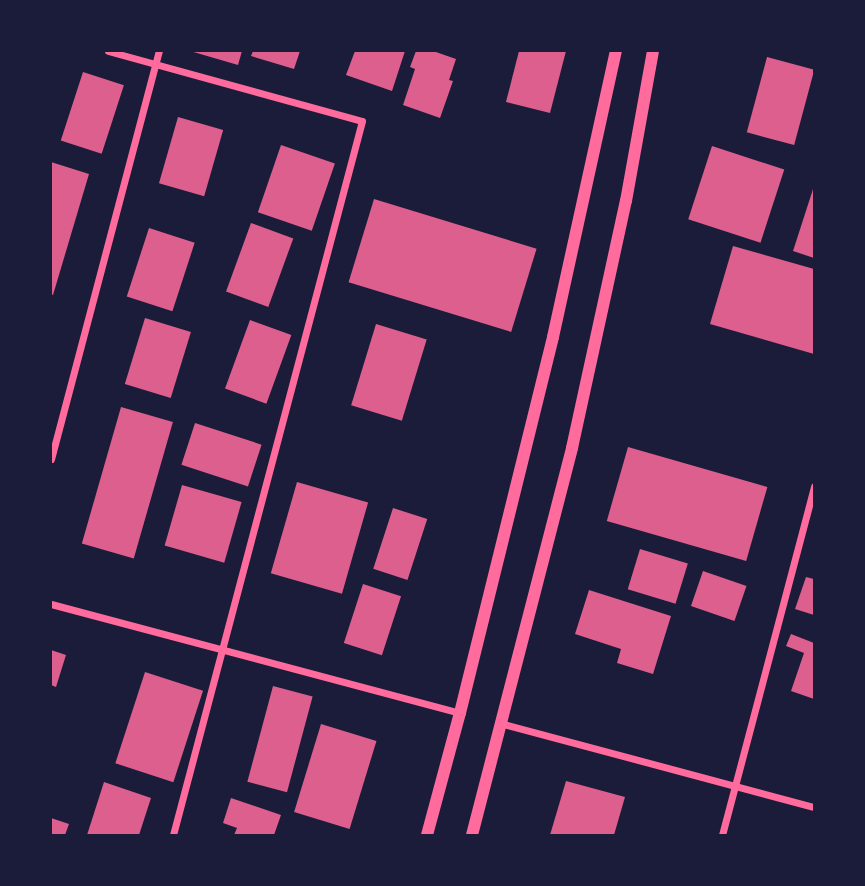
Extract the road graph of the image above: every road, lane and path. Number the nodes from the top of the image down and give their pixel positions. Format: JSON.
{"nodes":[{"id":1,"x":108,"y":51,"type":"edge"},
{"id":2,"x":159,"y":51,"type":"edge"},
{"id":3,"x":616,"y":51,"type":"edge"},
{"id":4,"x":653,"y":51,"type":"edge"},
{"id":5,"x":156,"y":63,"type":"junction"},
{"id":6,"x":51,"y":459,"type":"edge"},
{"id":7,"x":814,"y":486,"type":"edge"},
{"id":8,"x":51,"y":604,"type":"edge"},
{"id":9,"x":220,"y":652,"type":"junction"},
{"id":10,"x":460,"y":713,"type":"junction"},
{"id":11,"x":499,"y":722,"type":"junction"},
{"id":12,"x":735,"y":786,"type":"junction"},
{"id":13,"x":814,"y":807,"type":"edge"},
{"id":14,"x":173,"y":835,"type":"edge"},
{"id":15,"x":426,"y":835,"type":"edge"},
{"id":16,"x":472,"y":835,"type":"edge"},
{"id":17,"x":722,"y":835,"type":"edge"}],
"edges":[{"from":1,"to":5,"type":"street"},
{"from":2,"to":5,"type":"street"},
{"from":3,"to":10,"type":"street"},
{"from":4,"to":11,"type":"street"},
{"from":5,"to":6,"type":"street"},
{"from":5,"to":9,"type":"street"},
{"from":7,"to":12,"type":"street"},
{"from":8,"to":9,"type":"street"},
{"from":9,"to":10,"type":"street"},
{"from":9,"to":14,"type":"street"},
{"from":10,"to":15,"type":"street"},
{"from":11,"to":12,"type":"street"},
{"from":11,"to":16,"type":"street"},
{"from":12,"to":13,"type":"street"},
{"from":12,"to":17,"type":"street"}]}
